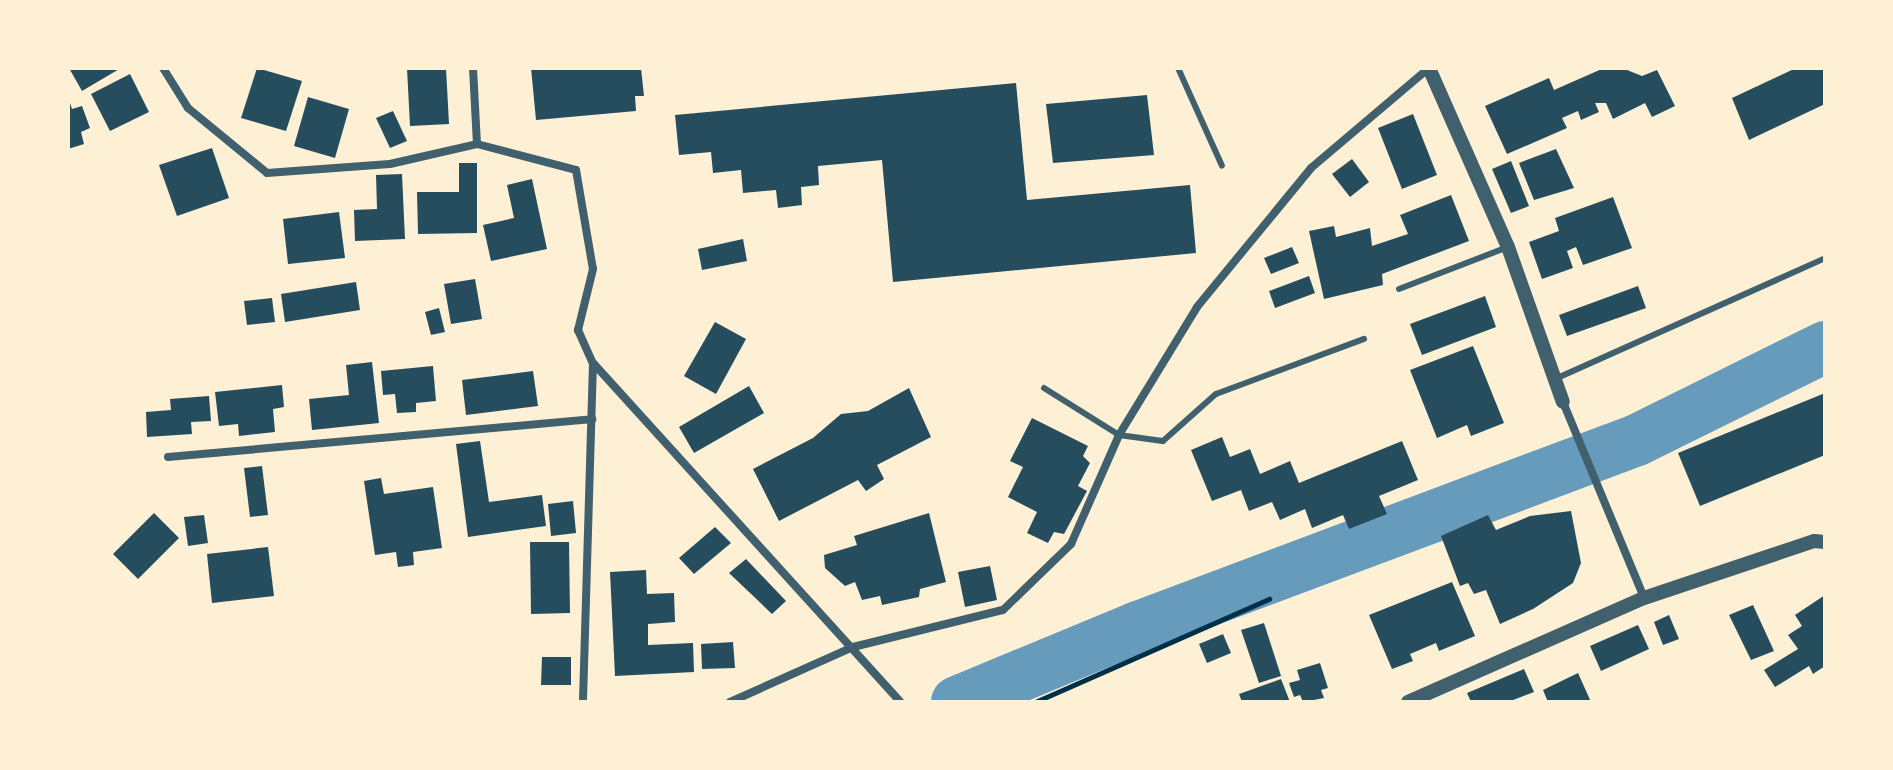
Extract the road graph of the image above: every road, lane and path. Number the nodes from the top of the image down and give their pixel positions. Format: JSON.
{"nodes":[{"id":1,"x":163,"y":68,"type":"edge"},
{"id":2,"x":473,"y":68,"type":"edge"},
{"id":3,"x":1178,"y":68,"type":"edge"},
{"id":4,"x":1429,"y":68,"type":"edge"},
{"id":5,"x":477,"y":144,"type":"junction"},
{"id":6,"x":1222,"y":166,"type":"dead end"},
{"id":7,"x":1508,"y":247,"type":"junction"},
{"id":8,"x":1825,"y":258,"type":"edge"},
{"id":9,"x":1399,"y":289,"type":"dead end"},
{"id":10,"x":1364,"y":339,"type":"dead end"},
{"id":11,"x":593,"y":363,"type":"junction"},
{"id":12,"x":1555,"y":379,"type":"junction"},
{"id":13,"x":1044,"y":388,"type":"dead end"},
{"id":14,"x":1563,"y":402,"type":"joint"},
{"id":15,"x":592,"y":419,"type":"junction"},
{"id":16,"x":1119,"y":435,"type":"junction"},
{"id":17,"x":168,"y":457,"type":"dead end"},
{"id":18,"x":1821,"y":540,"type":"edge"},
{"id":19,"x":1644,"y":598,"type":"junction"},
{"id":20,"x":1269,"y":599,"type":"dead end"},
{"id":21,"x":853,"y":647,"type":"junction"},
{"id":22,"x":583,"y":702,"type":"edge"},
{"id":23,"x":730,"y":702,"type":"edge"},
{"id":24,"x":900,"y":702,"type":"edge"},
{"id":25,"x":1035,"y":702,"type":"edge"},
{"id":26,"x":1408,"y":702,"type":"edge"}],
"edges":[{"from":1,"to":5,"type":"street"},
{"from":2,"to":5,"type":"street"},
{"from":3,"to":6,"type":"lane"},
{"from":4,"to":7,"type":"street"},
{"from":4,"to":16,"type":"street"},
{"from":5,"to":11,"type":"street"},
{"from":7,"to":9,"type":"lane"},
{"from":7,"to":12,"type":"street"},
{"from":8,"to":12,"type":"lane"},
{"from":10,"to":16,"type":"lane"},
{"from":11,"to":15,"type":"street"},
{"from":11,"to":21,"type":"street"},
{"from":12,"to":14,"type":"street"},
{"from":13,"to":16,"type":"lane"},
{"from":14,"to":19,"type":"street"},
{"from":15,"to":17,"type":"street"},
{"from":15,"to":22,"type":"street"},
{"from":16,"to":21,"type":"street"},
{"from":18,"to":19,"type":"street"},
{"from":19,"to":26,"type":"street"},
{"from":20,"to":25,"type":"path"},
{"from":21,"to":23,"type":"street"},
{"from":21,"to":24,"type":"street"}]}
